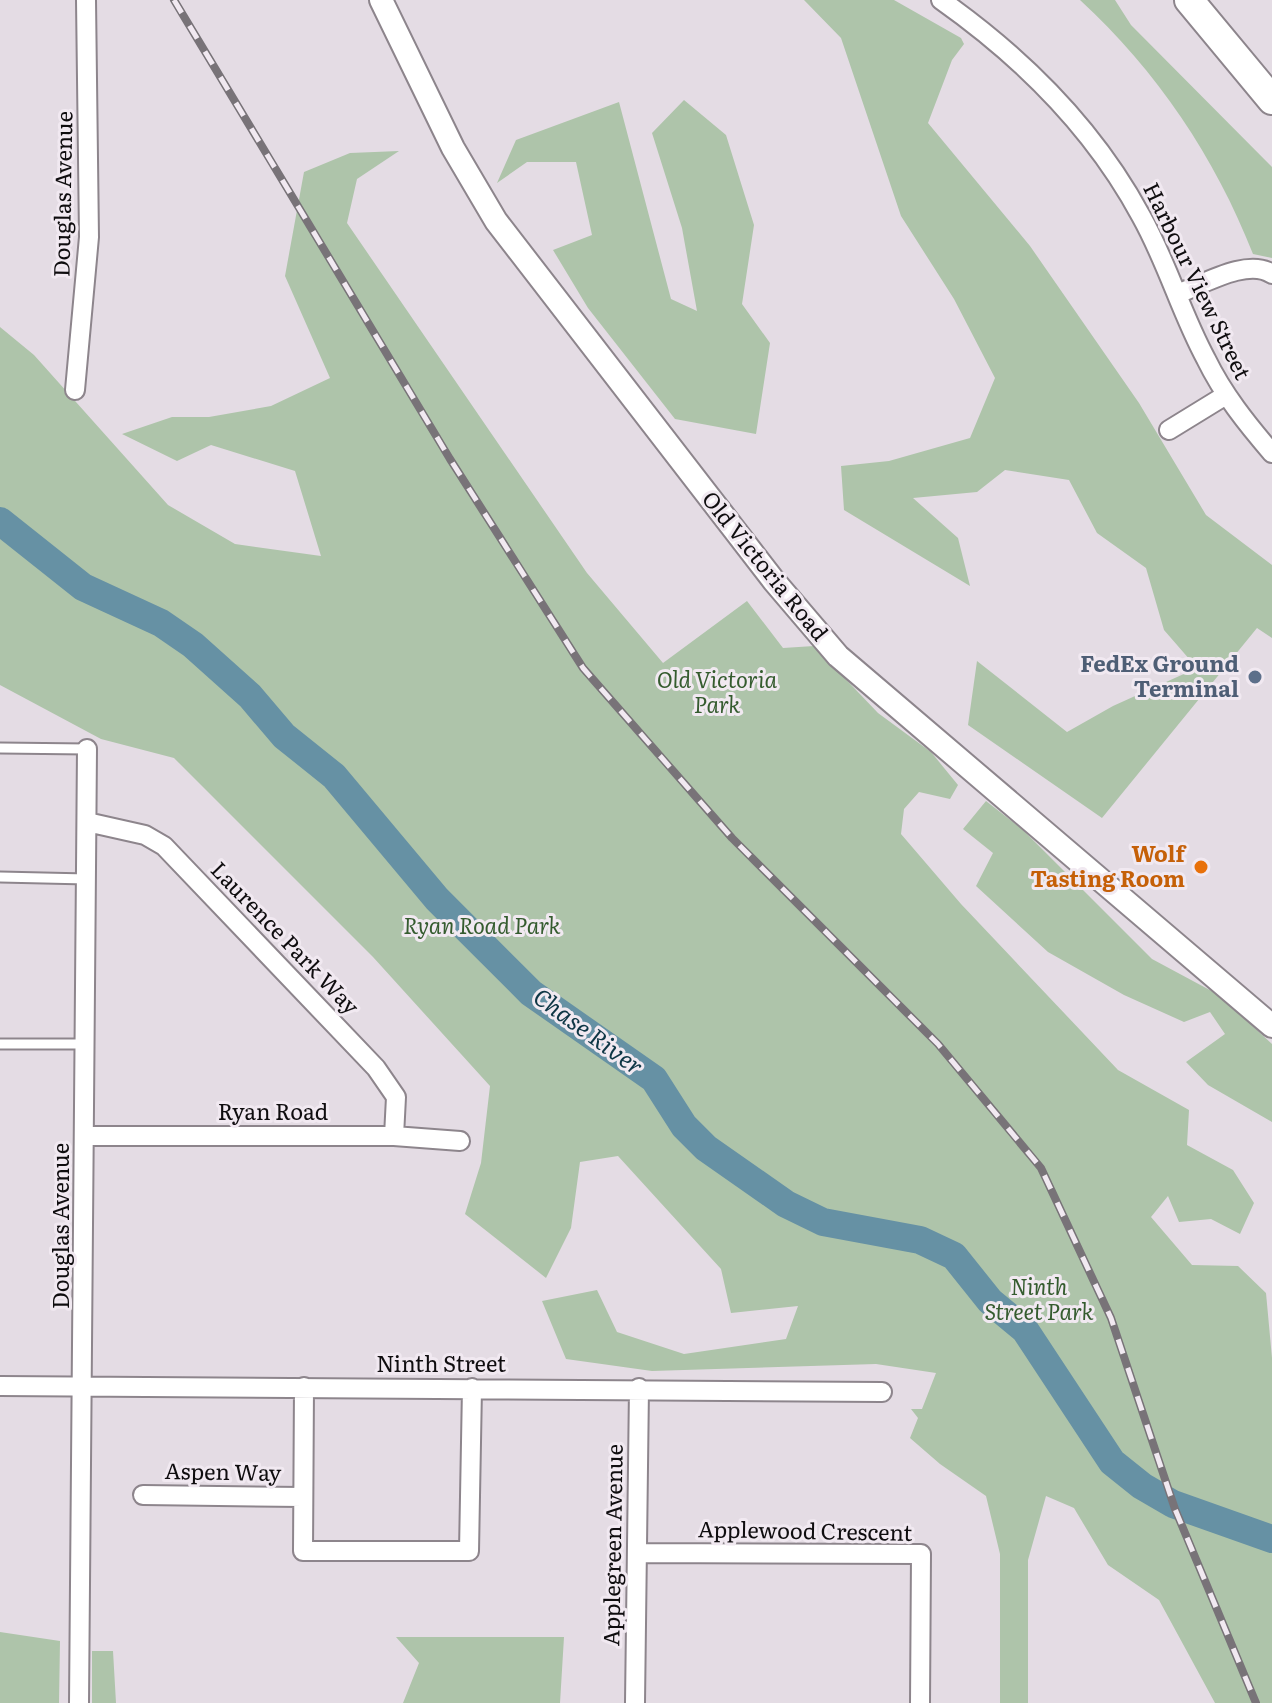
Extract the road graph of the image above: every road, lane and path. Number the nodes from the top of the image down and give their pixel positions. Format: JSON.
{"nodes":[{"id":1,"x":86,"y":0,"type":"edge"},
{"id":2,"x":381,"y":0,"type":"edge"},
{"id":3,"x":941,"y":0,"type":"edge"},
{"id":4,"x":1189,"y":0,"type":"edge"},
{"id":5,"x":1268,"y":95,"type":"edge"},
{"id":6,"x":1272,"y":274,"type":"edge"},
{"id":7,"x":1177,"y":294,"type":"junction"},
{"id":8,"x":75,"y":390,"type":"dead end"},
{"id":9,"x":1226,"y":395,"type":"junction"},
{"id":10,"x":1169,"y":430,"type":"dead end"},
{"id":11,"x":1272,"y":453,"type":"edge"},
{"id":12,"x":0,"y":748,"type":"edge"},
{"id":13,"x":87,"y":749,"type":"joint"},
{"id":14,"x":87,"y":822,"type":"junction"},
{"id":15,"x":0,"y":877,"type":"edge"},
{"id":16,"x":87,"y":879,"type":"junction"},
{"id":17,"x":1272,"y":1026,"type":"edge"},
{"id":18,"x":0,"y":1044,"type":"edge"},
{"id":19,"x":86,"y":1044,"type":"junction"},
{"id":20,"x":85,"y":1136,"type":"junction"},
{"id":21,"x":394,"y":1136,"type":"junction"},
{"id":22,"x":460,"y":1141,"type":"dead end"},
{"id":23,"x":0,"y":1386,"type":"edge"},
{"id":24,"x":84,"y":1387,"type":"junction"},
{"id":25,"x":304,"y":1387,"type":"junction"},
{"id":26,"x":472,"y":1388,"type":"junction"},
{"id":27,"x":639,"y":1388,"type":"junction"},
{"id":28,"x":882,"y":1392,"type":"dead end"},
{"id":29,"x":143,"y":1495,"type":"dead end"},
{"id":30,"x":302,"y":1497,"type":"junction"},
{"id":31,"x":637,"y":1553,"type":"junction"},
{"id":32,"x":79,"y":1703,"type":"edge"},
{"id":33,"x":635,"y":1703,"type":"edge"},
{"id":34,"x":920,"y":1703,"type":"edge"}],
"edges":[{"from":1,"to":8,"type":"street","name":"Douglas Avenue"},
{"from":2,"to":17,"type":"street","name":"Old Victoria Road"},
{"from":3,"to":7,"type":"street","name":"Harbour View Street"},
{"from":4,"to":5,"type":"highway"},
{"from":6,"to":7,"type":"street"},
{"from":7,"to":9,"type":"street","name":"Harbour View Street"},
{"from":9,"to":10,"type":"street"},
{"from":9,"to":11,"type":"street","name":"Harbour View Street"},
{"from":12,"to":13,"type":"lane"},
{"from":13,"to":14,"type":"street","name":"Douglas Avenue"},
{"from":14,"to":16,"type":"street","name":"Douglas Avenue"},
{"from":14,"to":21,"type":"street","name":"Laurence Park Way"},
{"from":15,"to":16,"type":"lane"},
{"from":16,"to":19,"type":"street","name":"Douglas Avenue"},
{"from":18,"to":19,"type":"lane"},
{"from":19,"to":20,"type":"street","name":"Douglas Avenue"},
{"from":20,"to":21,"type":"street","name":"Ryan Road"},
{"from":20,"to":24,"type":"street","name":"Douglas Avenue"},
{"from":21,"to":22,"type":"street","name":"Ryan Road"},
{"from":23,"to":24,"type":"street","name":"Ninth Street"},
{"from":24,"to":25,"type":"street","name":"Ninth Street"},
{"from":24,"to":32,"type":"street","name":"Douglas Avenue"},
{"from":25,"to":26,"type":"street","name":"Ninth Street"},
{"from":25,"to":30,"type":"street"},
{"from":26,"to":27,"type":"street","name":"Ninth Street"},
{"from":26,"to":30,"type":"street"},
{"from":27,"to":28,"type":"street","name":"Ninth Street"},
{"from":27,"to":31,"type":"street","name":"Applegreen Avenue"},
{"from":29,"to":30,"type":"street","name":"Aspen Way"},
{"from":31,"to":33,"type":"street","name":"Applegreen Avenue"},
{"from":31,"to":34,"type":"street","name":"Applewood Crescent"}]}
